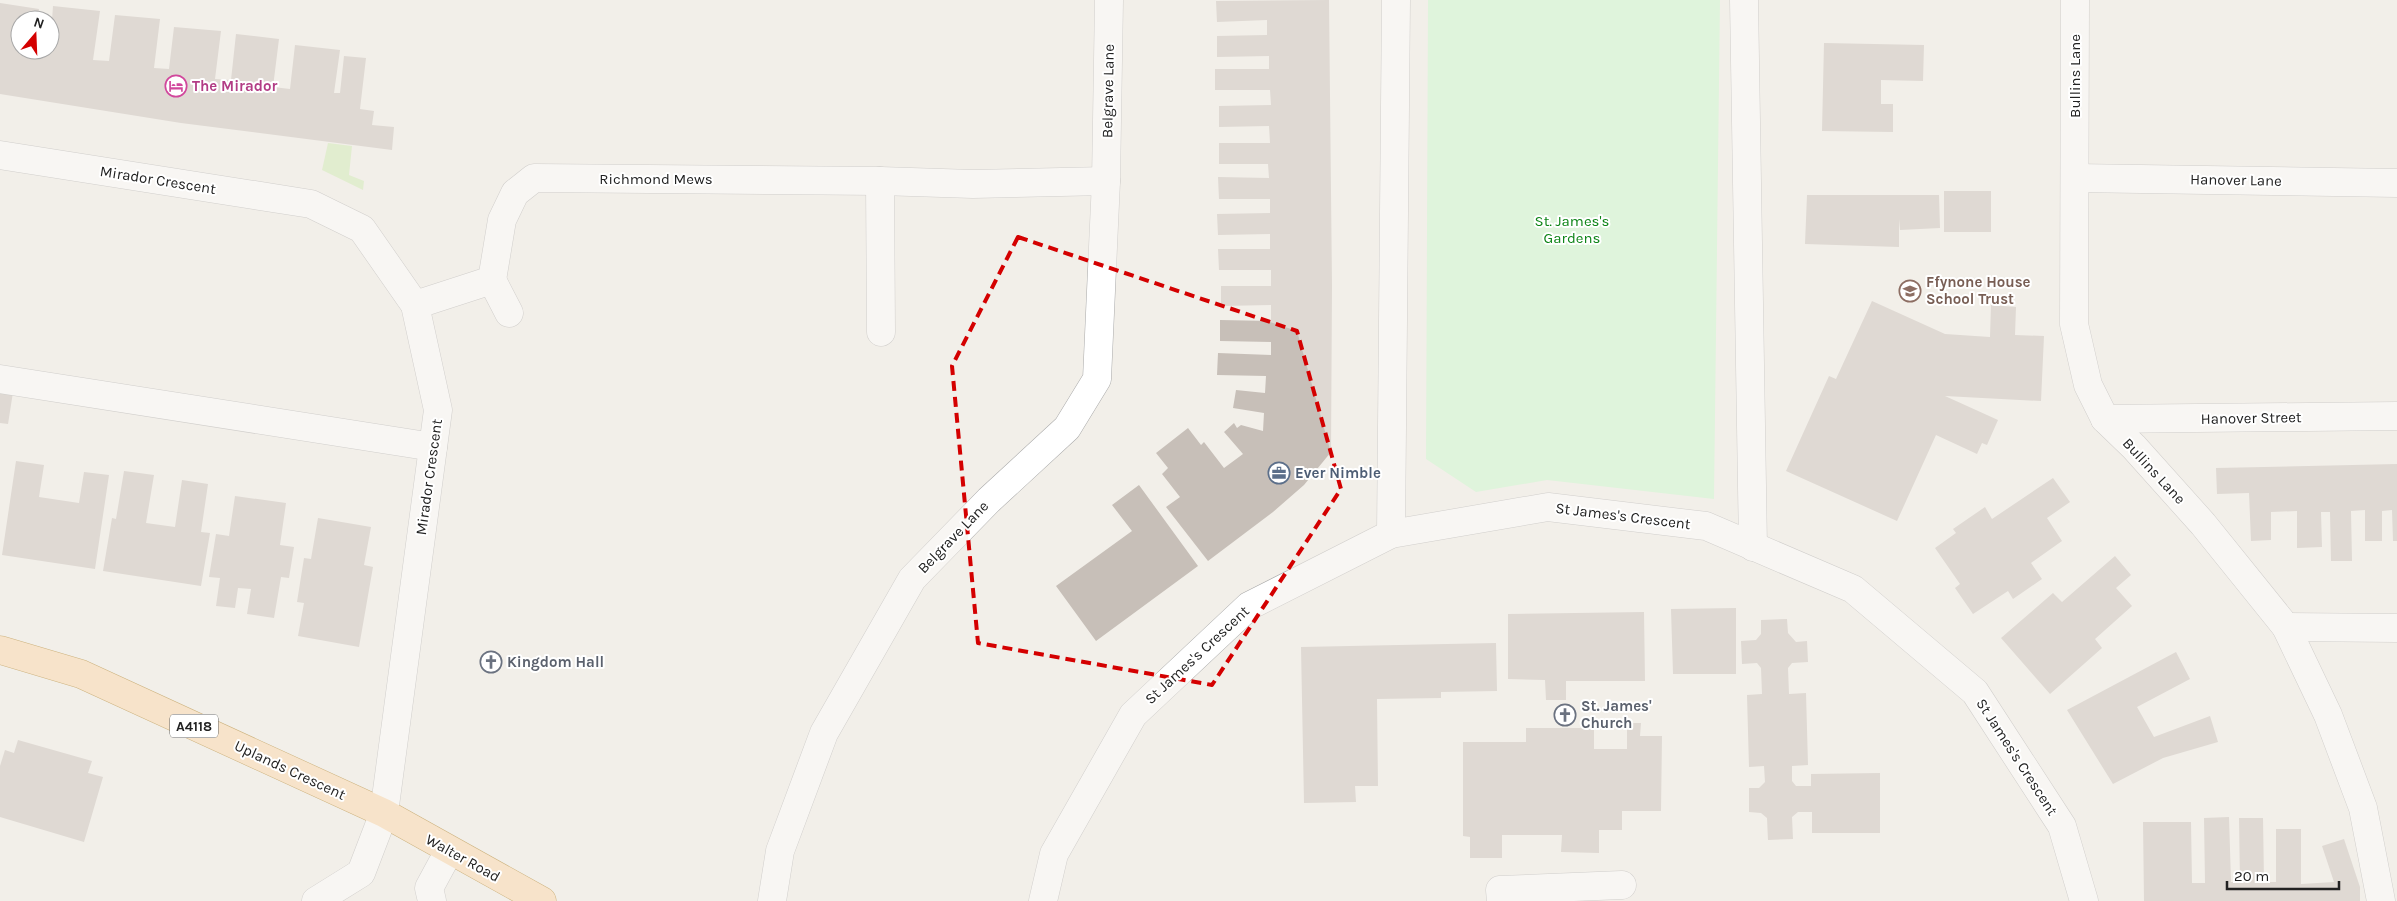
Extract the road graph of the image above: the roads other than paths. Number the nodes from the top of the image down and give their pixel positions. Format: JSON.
{"nodes":[{"id":1,"x":1109,"y":0,"type":"edge"},
{"id":2,"x":1396,"y":0,"type":"edge"},
{"id":3,"x":1744,"y":0,"type":"edge"},
{"id":4,"x":2076,"y":0,"type":"edge"},
{"id":5,"x":0,"y":155,"type":"edge"},
{"id":6,"x":2075,"y":178,"type":"junction"},
{"id":7,"x":880,"y":180,"type":"junction"},
{"id":8,"x":1106,"y":181,"type":"junction"},
{"id":9,"x":2397,"y":183,"type":"edge"},
{"id":10,"x":492,"y":280,"type":"junction"},
{"id":11,"x":415,"y":306,"type":"junction"},
{"id":12,"x":509,"y":314,"type":"dead end"},
{"id":13,"x":880,"y":332,"type":"dead end"},
{"id":14,"x":0,"y":379,"type":"edge"},
{"id":15,"x":2397,"y":416,"type":"edge"},
{"id":16,"x":2105,"y":419,"type":"junction"},
{"id":17,"x":433,"y":447,"type":"junction"},
{"id":18,"x":1391,"y":534,"type":"junction"},
{"id":19,"x":1753,"y":547,"type":"junction"},
{"id":20,"x":2286,"y":627,"type":"junction"},
{"id":21,"x":2397,"y":628,"type":"edge"},
{"id":22,"x":0,"y":650,"type":"edge"},
{"id":23,"x":384,"y":814,"type":"junction"},
{"id":24,"x":449,"y":851,"type":"junction"},
{"id":25,"x":1622,"y":885,"type":"dead end"},
{"id":26,"x":316,"y":901,"type":"edge"},
{"id":27,"x":432,"y":901,"type":"edge"},
{"id":28,"x":542,"y":901,"type":"edge"},
{"id":29,"x":772,"y":901,"type":"edge"},
{"id":30,"x":1043,"y":901,"type":"edge"},
{"id":31,"x":1501,"y":901,"type":"edge"},
{"id":32,"x":2084,"y":901,"type":"edge"},
{"id":33,"x":2381,"y":901,"type":"edge"}],
"edges":[{"from":1,"to":8,"type":"street","name":"Belgrave Lane"},
{"from":2,"to":18,"type":"street"},
{"from":3,"to":19,"type":"street"},
{"from":4,"to":6,"type":"street","name":"Bullins Lane"},
{"from":5,"to":11,"type":"street","name":"Mirador Crescent"},
{"from":6,"to":9,"type":"street","name":"Hanover Lane"},
{"from":6,"to":16,"type":"street","name":"Bullins Lane"},
{"from":7,"to":8,"type":"street","name":"Richmond Mews"},
{"from":7,"to":10,"type":"street","name":"Richmond Mews"},
{"from":7,"to":13,"type":"street"},
{"from":8,"to":29,"type":"street","name":"Belgrave Lane"},
{"from":10,"to":11,"type":"street"},
{"from":10,"to":12,"type":"street"},
{"from":11,"to":17,"type":"street","name":"Mirador Crescent"},
{"from":14,"to":17,"type":"street"},
{"from":15,"to":16,"type":"street","name":"Hanover Street"},
{"from":16,"to":20,"type":"street","name":"Bullins Lane"},
{"from":17,"to":23,"type":"street","name":"Mirador Crescent"},
{"from":18,"to":19,"type":"street","name":"St James's Crescent"},
{"from":18,"to":30,"type":"street","name":"St James's Crescent"},
{"from":19,"to":32,"type":"street","name":"St James's Crescent"},
{"from":20,"to":21,"type":"street"},
{"from":20,"to":33,"type":"street","name":"Bullins Lane"},
{"from":22,"to":23,"type":"main road","name":"Uplands Crescent","number":"A4118"},
{"from":23,"to":24,"type":"main road","name":"Walter Road","number":"A4118"},
{"from":23,"to":26,"type":"street","name":"Mirador Crescent"},
{"from":24,"to":27,"type":"street"},
{"from":24,"to":28,"type":"main road","name":"Walter Road","number":"A4118"},
{"from":25,"to":31,"type":"street"}]}
